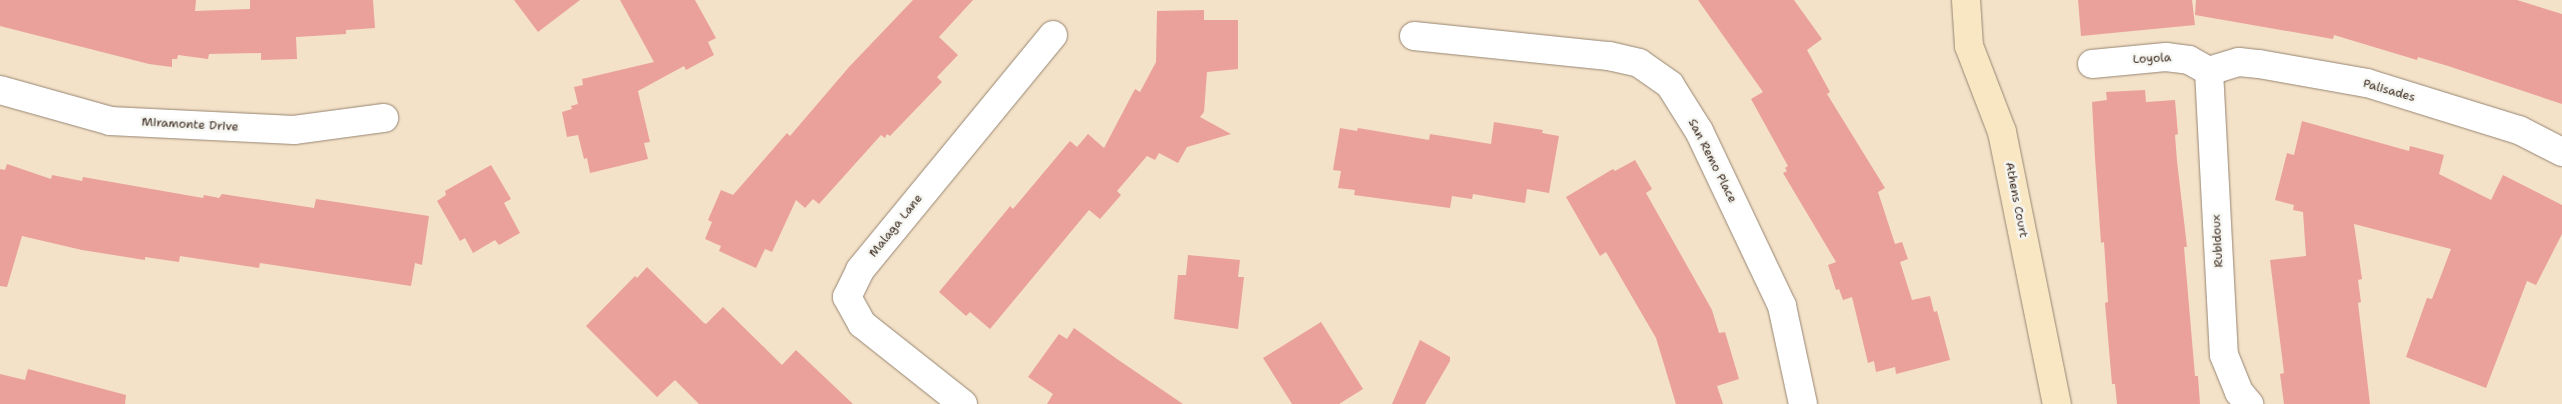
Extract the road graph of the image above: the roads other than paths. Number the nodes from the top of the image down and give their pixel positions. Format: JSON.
{"nodes":[{"id":1,"x":1966,"y":0,"type":"edge"},
{"id":2,"x":1053,"y":35,"type":"dead end"},
{"id":3,"x":1414,"y":36,"type":"dead end"},
{"id":4,"x":2092,"y":64,"type":"dead end"},
{"id":5,"x":2209,"y":71,"type":"junction"},
{"id":6,"x":0,"y":90,"type":"edge"},
{"id":7,"x":384,"y":118,"type":"dead end"},
{"id":8,"x":2562,"y":152,"type":"edge"},
{"id":9,"x":963,"y":404,"type":"edge"},
{"id":10,"x":1803,"y":404,"type":"edge"},
{"id":11,"x":2057,"y":404,"type":"edge"},
{"id":12,"x":2249,"y":404,"type":"edge"}],
"edges":[{"from":1,"to":11,"type":"street","name":"Athens Court"},
{"from":2,"to":9,"type":"street","name":"Malaga Lane"},
{"from":3,"to":10,"type":"street","name":"San Remo Place"},
{"from":4,"to":5,"type":"street","name":"Loyola"},
{"from":5,"to":8,"type":"street","name":"Palisades"},
{"from":5,"to":12,"type":"street","name":"Rubidoux"},
{"from":6,"to":7,"type":"street","name":"Miramonte Drive"}]}
